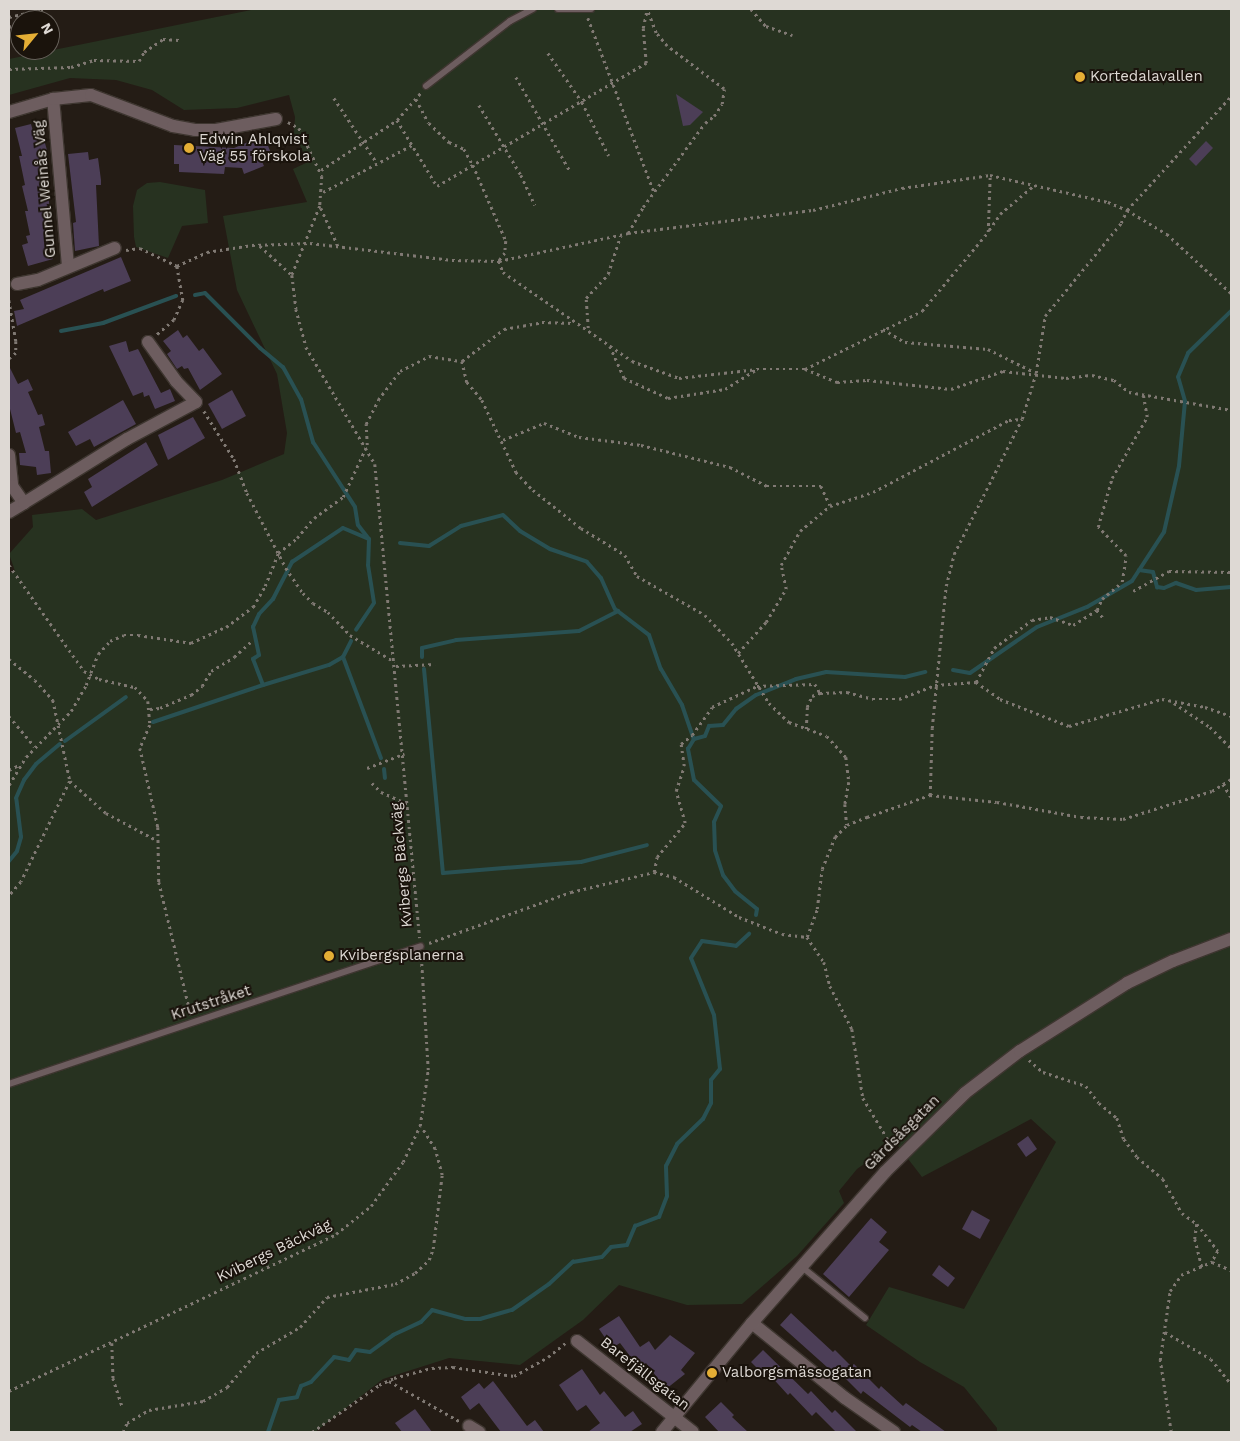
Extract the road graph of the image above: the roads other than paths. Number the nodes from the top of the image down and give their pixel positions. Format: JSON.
{"nodes":[{"id":1,"x":533,"y":9,"type":"edge"},
{"id":2,"x":558,"y":9,"type":"edge"},
{"id":3,"x":591,"y":9,"type":"edge"},
{"id":4,"x":426,"y":86,"type":"road end"},
{"id":5,"x":53,"y":99,"type":"junction"},
{"id":6,"x":9,"y":112,"type":"edge"},
{"id":7,"x":276,"y":119,"type":"road end"},
{"id":8,"x":115,"y":248,"type":"road end"},
{"id":9,"x":68,"y":266,"type":"junction"},
{"id":10,"x":18,"y":284,"type":"dead end"},
{"id":11,"x":148,"y":342,"type":"road end"},
{"id":12,"x":9,"y":455,"type":"edge"},
{"id":13,"x":24,"y":502,"type":"junction"},
{"id":14,"x":9,"y":512,"type":"edge"},
{"id":15,"x":1231,"y":939,"type":"edge"},
{"id":16,"x":421,"y":946,"type":"road end"},
{"id":17,"x":9,"y":1084,"type":"edge"},
{"id":18,"x":802,"y":1267,"type":"junction"},
{"id":19,"x":865,"y":1318,"type":"dead end"},
{"id":20,"x":752,"y":1323,"type":"junction"},
{"id":21,"x":577,"y":1341,"type":"road end"},
{"id":22,"x":675,"y":1418,"type":"junction"},
{"id":23,"x":662,"y":1432,"type":"edge"},
{"id":24,"x":693,"y":1432,"type":"edge"},
{"id":25,"x":894,"y":1432,"type":"edge"}],
"edges":[{"from":1,"to":4,"type":"lane"},
{"from":2,"to":3,"type":"lane"},
{"from":5,"to":6,"type":"street"},
{"from":5,"to":7,"type":"street","name":"Gunnel Weinås Väg"},
{"from":5,"to":9,"type":"street","name":"Gunnel Weinås Väg"},
{"from":8,"to":9,"type":"street","name":"Gunnel Weinås Väg"},
{"from":9,"to":10,"type":"street","name":"Gunnel Weinås Väg"},
{"from":11,"to":13,"type":"street"},
{"from":12,"to":13,"type":"street"},
{"from":13,"to":14,"type":"street"},
{"from":15,"to":18,"type":"street","name":"Gärdsåsgatan"},
{"from":16,"to":17,"type":"lane","name":"Krutstråket"},
{"from":18,"to":19,"type":"lane"},
{"from":18,"to":20,"type":"street","name":"Gärdsåsgatan"},
{"from":20,"to":22,"type":"street","name":"Gärdsåsgatan"},
{"from":20,"to":25,"type":"street"},
{"from":21,"to":22,"type":"street","name":"Barefjällsgatan"},
{"from":22,"to":23,"type":"street","name":"Gärdsåsgatan"},
{"from":22,"to":24,"type":"street","name":"Barefjällsgatan"}]}
